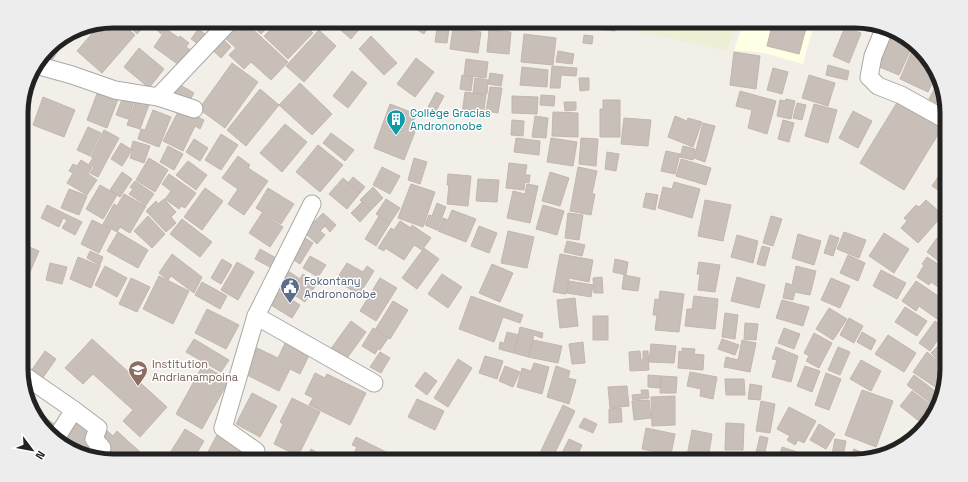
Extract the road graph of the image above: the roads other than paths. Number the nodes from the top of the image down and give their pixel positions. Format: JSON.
{"nodes":[{"id":1,"x":223,"y":28,"type":"edge"},
{"id":2,"x":882,"y":33,"type":"edge"},
{"id":3,"x":42,"y":67,"type":"edge"},
{"id":4,"x":158,"y":98,"type":"junction"},
{"id":5,"x":194,"y":109,"type":"dead end"},
{"id":6,"x":940,"y":117,"type":"edge"},
{"id":7,"x":312,"y":204,"type":"dead end"},
{"id":8,"x":256,"y":316,"type":"junction"},
{"id":9,"x":29,"y":379,"type":"edge"},
{"id":10,"x":374,"y":383,"type":"dead end"},
{"id":11,"x":74,"y":410,"type":"junction"},
{"id":12,"x":59,"y":434,"type":"edge"},
{"id":13,"x":97,"y":452,"type":"edge"},
{"id":14,"x":254,"y":454,"type":"edge"}],
"edges":[{"from":1,"to":4,"type":"street"},
{"from":2,"to":6,"type":"street"},
{"from":3,"to":4,"type":"street"},
{"from":4,"to":5,"type":"street"},
{"from":7,"to":8,"type":"street"},
{"from":8,"to":10,"type":"street"},
{"from":8,"to":14,"type":"street"},
{"from":9,"to":11,"type":"street"},
{"from":11,"to":12,"type":"street"},
{"from":11,"to":13,"type":"street"}]}
